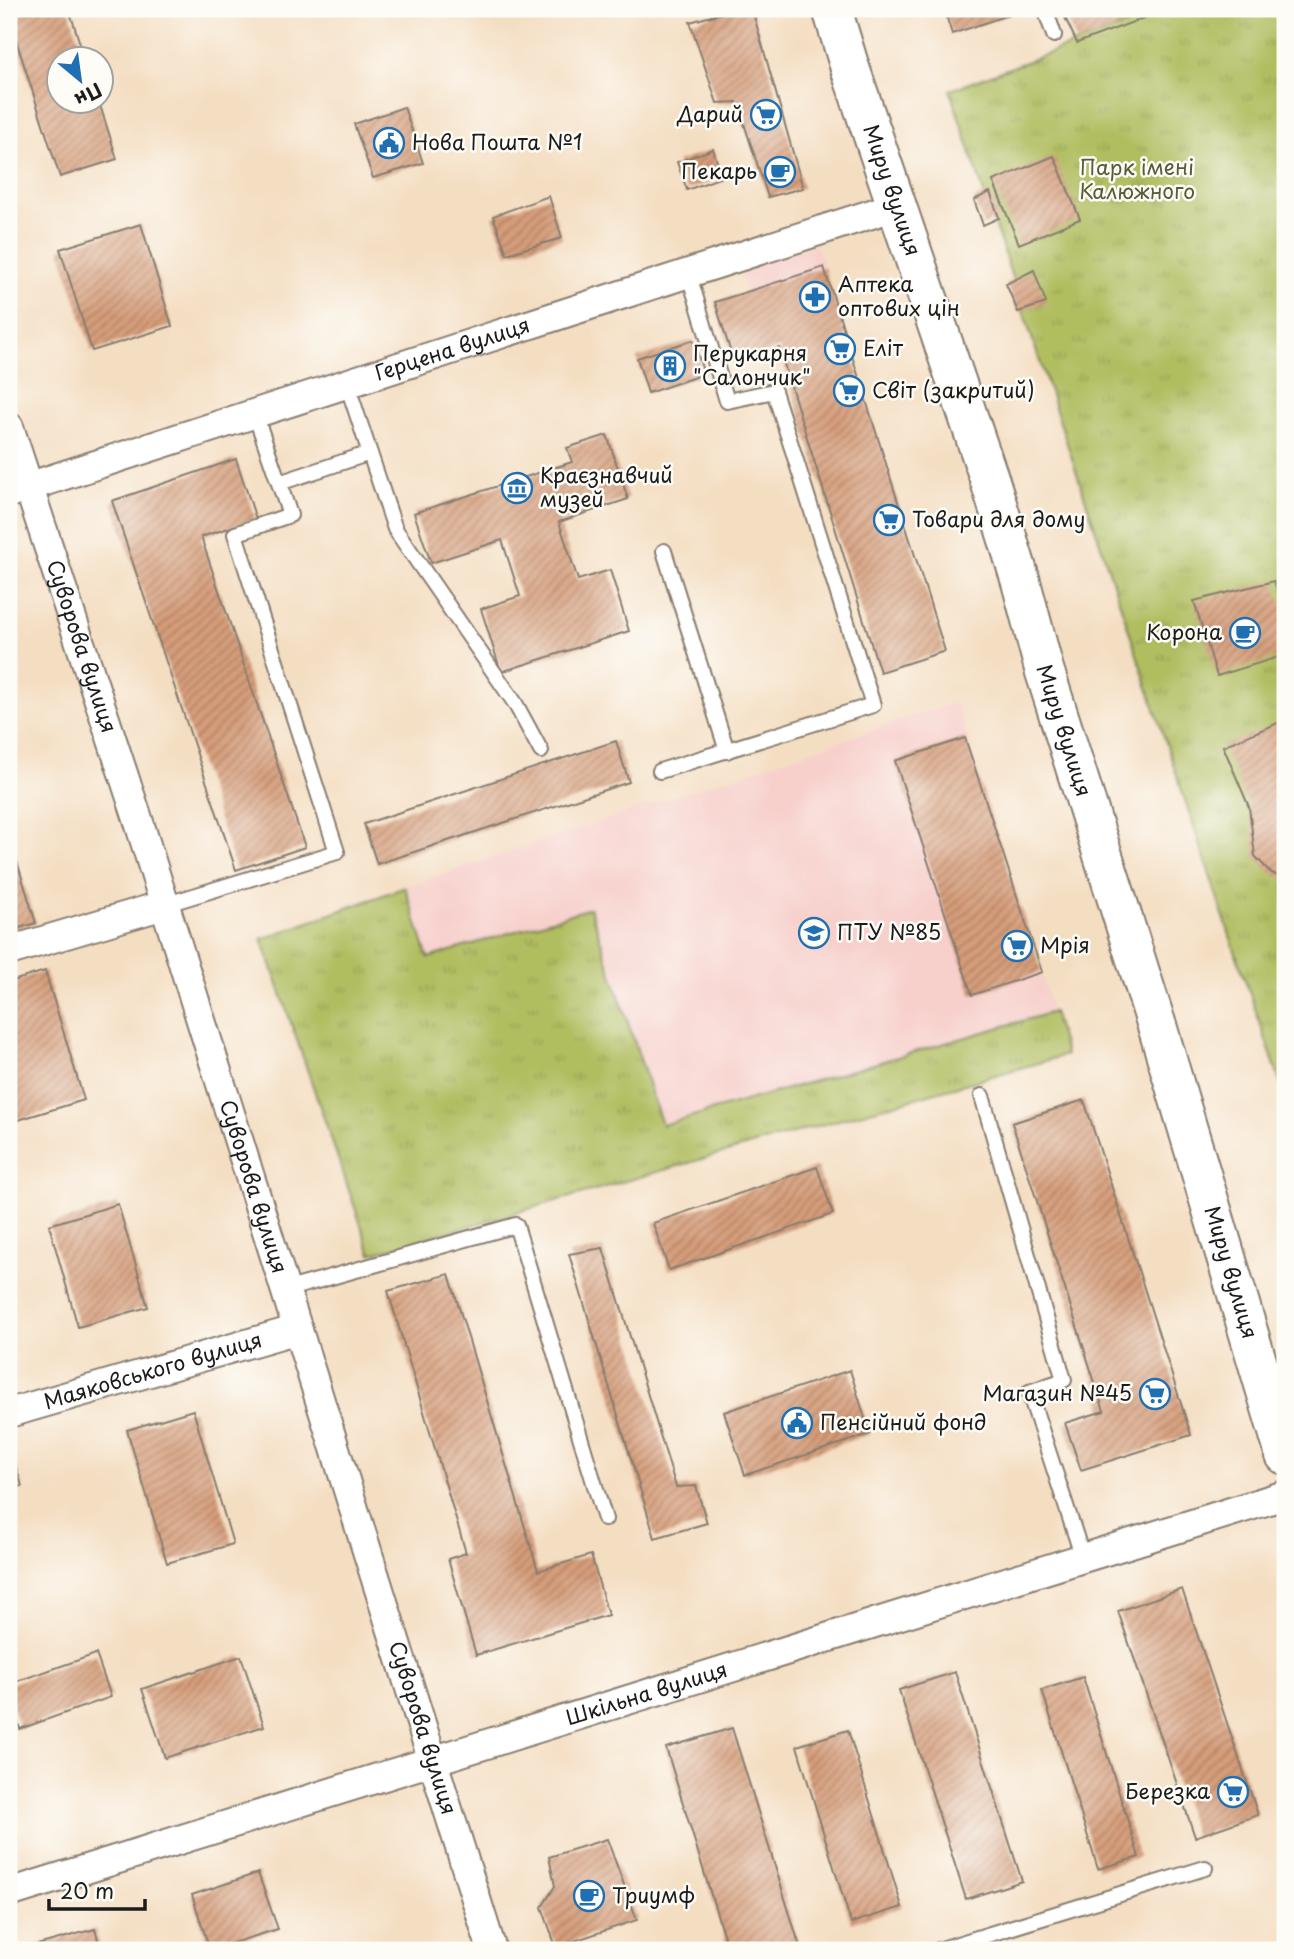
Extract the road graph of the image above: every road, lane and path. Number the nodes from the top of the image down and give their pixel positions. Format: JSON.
{"nodes":[{"id":1,"x":832,"y":9,"type":"edge"},
{"id":2,"x":1045,"y":9,"type":"edge"},
{"id":3,"x":1054,"y":35,"type":"dead end"},
{"id":4,"x":896,"y":206,"type":"junction"},
{"id":5,"x":688,"y":272,"type":"junction"},
{"id":6,"x":347,"y":384,"type":"junction"},
{"id":7,"x":255,"y":414,"type":"junction"},
{"id":8,"x":9,"y":426,"type":"edge"},
{"id":9,"x":370,"y":453,"type":"junction"},
{"id":10,"x":279,"y":483,"type":"junction"},
{"id":11,"x":19,"y":490,"type":"edge"},
{"id":12,"x":664,"y":551,"type":"dead end"},
{"id":13,"x":541,"y":751,"type":"dead end"},
{"id":14,"x":727,"y":751,"type":"junction"},
{"id":15,"x":660,"y":771,"type":"dead end"},
{"id":16,"x":164,"y":905,"type":"junction"},
{"id":17,"x":9,"y":951,"type":"edge"},
{"id":18,"x":982,"y":1096,"type":"dead end"},
{"id":19,"x":285,"y":1290,"type":"junction"},
{"id":20,"x":298,"y":1329,"type":"junction"},
{"id":21,"x":9,"y":1413,"type":"edge"},
{"id":22,"x":1285,"y":1455,"type":"edge"},
{"id":23,"x":1285,"y":1495,"type":"edge"},
{"id":24,"x":605,"y":1519,"type":"dead end"},
{"id":25,"x":1083,"y":1559,"type":"junction"},
{"id":26,"x":433,"y":1761,"type":"junction"},
{"id":27,"x":1205,"y":1868,"type":"dead end"},
{"id":28,"x":9,"y":1893,"type":"edge"},
{"id":29,"x":492,"y":1950,"type":"edge"},
{"id":30,"x":938,"y":1950,"type":"edge"}],
"edges":[{"from":1,"to":4,"type":"street","name":"Миру вулиця"},
{"from":2,"to":3,"type":"lane"},
{"from":4,"to":5,"type":"street","name":"Герцена вулиця"},
{"from":4,"to":22,"type":"street","name":"Миру вулиця"},
{"from":5,"to":6,"type":"street","name":"Герцена вулиця"},
{"from":5,"to":14,"type":"lane"},
{"from":6,"to":7,"type":"street","name":"Герцена вулиця"},
{"from":6,"to":9,"type":"lane"},
{"from":7,"to":10,"type":"lane"},
{"from":7,"to":11,"type":"street","name":"Герцена вулиця"},
{"from":8,"to":11,"type":"street","name":"Суворова вулиця"},
{"from":9,"to":10,"type":"lane"},
{"from":9,"to":13,"type":"lane"},
{"from":10,"to":16,"type":"lane"},
{"from":11,"to":16,"type":"street","name":"Суворова вулиця"},
{"from":12,"to":14,"type":"lane"},
{"from":14,"to":15,"type":"lane"},
{"from":16,"to":17,"type":"street"},
{"from":16,"to":19,"type":"street","name":"Суворова вулиця"},
{"from":18,"to":25,"type":"lane"},
{"from":19,"to":20,"type":"street","name":"Суворова вулиця"},
{"from":19,"to":24,"type":"lane"},
{"from":20,"to":21,"type":"street","name":"Маяковського вулиця"},
{"from":20,"to":26,"type":"street","name":"Суворова вулиця"},
{"from":23,"to":25,"type":"street","name":"Шкільна вулиця"},
{"from":25,"to":26,"type":"street","name":"Шкільна вулиця"},
{"from":26,"to":28,"type":"street","name":"Шкільна вулиця"},
{"from":26,"to":29,"type":"street","name":"Суворова вулиця"},
{"from":27,"to":30,"type":"lane"}]}
